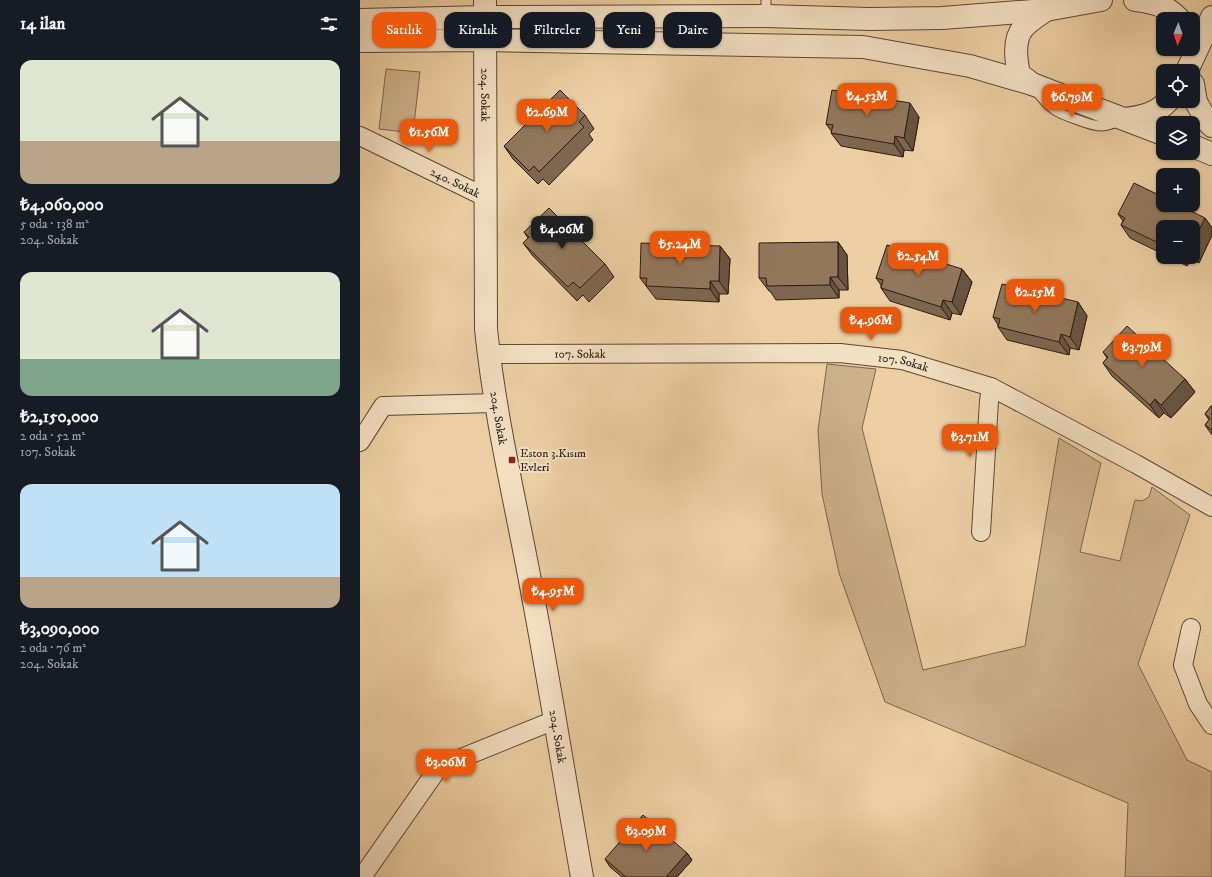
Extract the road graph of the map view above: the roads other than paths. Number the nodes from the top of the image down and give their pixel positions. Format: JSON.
{"nodes":[{"id":1,"x":1101,"y":0,"type":"edge"},
{"id":2,"x":1135,"y":0,"type":"edge"},
{"id":3,"x":766,"y":8,"type":"edge"},
{"id":4,"x":485,"y":9,"type":"edge"},
{"id":5,"x":1046,"y":10,"type":"junction"},
{"id":6,"x":1171,"y":12,"type":"edge"},
{"id":7,"x":1212,"y":17,"type":"edge"},
{"id":8,"x":360,"y":20,"type":"edge"},
{"id":9,"x":444,"y":40,"type":"edge"},
{"id":10,"x":512,"y":40,"type":"edge"},
{"id":11,"x":360,"y":41,"type":"edge"},
{"id":12,"x":485,"y":48,"type":"edge"},
{"id":13,"x":1191,"y":64,"type":"edge"},
{"id":14,"x":1032,"y":84,"type":"junction"},
{"id":15,"x":1161,"y":108,"type":"edge"},
{"id":16,"x":1199,"y":108,"type":"edge"},
{"id":17,"x":1125,"y":120,"type":"junction"},
{"id":18,"x":1212,"y":126,"type":"edge"},
{"id":19,"x":1156,"y":131,"type":"edge"},
{"id":20,"x":360,"y":136,"type":"edge"},
{"id":21,"x":1200,"y":149,"type":"edge"},
{"id":22,"x":1212,"y":154,"type":"edge"},
{"id":23,"x":485,"y":197,"type":"junction"},
{"id":24,"x":489,"y":354,"type":"junction"},
{"id":25,"x":991,"y":388,"type":"junction"},
{"id":26,"x":495,"y":402,"type":"junction"},
{"id":27,"x":360,"y":442,"type":"edge"},
{"id":28,"x":1212,"y":507,"type":"edge"},
{"id":29,"x":981,"y":532,"type":"dead end"},
{"id":30,"x":1191,"y":628,"type":"dead end"},
{"id":31,"x":555,"y":720,"type":"junction"},
{"id":32,"x":1212,"y":725,"type":"edge"},
{"id":33,"x":362,"y":877,"type":"edge"},
{"id":34,"x":582,"y":877,"type":"edge"}],
"edges":[{"from":1,"to":5,"type":"street"},
{"from":2,"to":6,"type":"street"},
{"from":3,"to":4,"type":"street"},
{"from":3,"to":5,"type":"street"},
{"from":4,"to":8,"type":"street"},
{"from":5,"to":14,"type":"street"},
{"from":7,"to":13,"type":"street"},
{"from":9,"to":11,"type":"street"},
{"from":10,"to":14,"type":"street"},
{"from":12,"to":23,"type":"street","name":"204. Sokak"},
{"from":14,"to":17,"type":"street"},
{"from":15,"to":17,"type":"street"},
{"from":16,"to":18,"type":"street"},
{"from":17,"to":19,"type":"street"},
{"from":20,"to":23,"type":"street","name":"240. Sokak"},
{"from":21,"to":22,"type":"street"},
{"from":23,"to":24,"type":"street","name":"204. Sokak"},
{"from":24,"to":25,"type":"street","name":"107. Sokak"},
{"from":24,"to":26,"type":"street","name":"204. Sokak"},
{"from":25,"to":28,"type":"street","name":"107. Sokak"},
{"from":25,"to":29,"type":"street"},
{"from":26,"to":27,"type":"street"},
{"from":26,"to":31,"type":"street","name":"204. Sokak"},
{"from":30,"to":32,"type":"street"},
{"from":31,"to":33,"type":"street"},
{"from":31,"to":34,"type":"street","name":"204. Sokak"}]}
